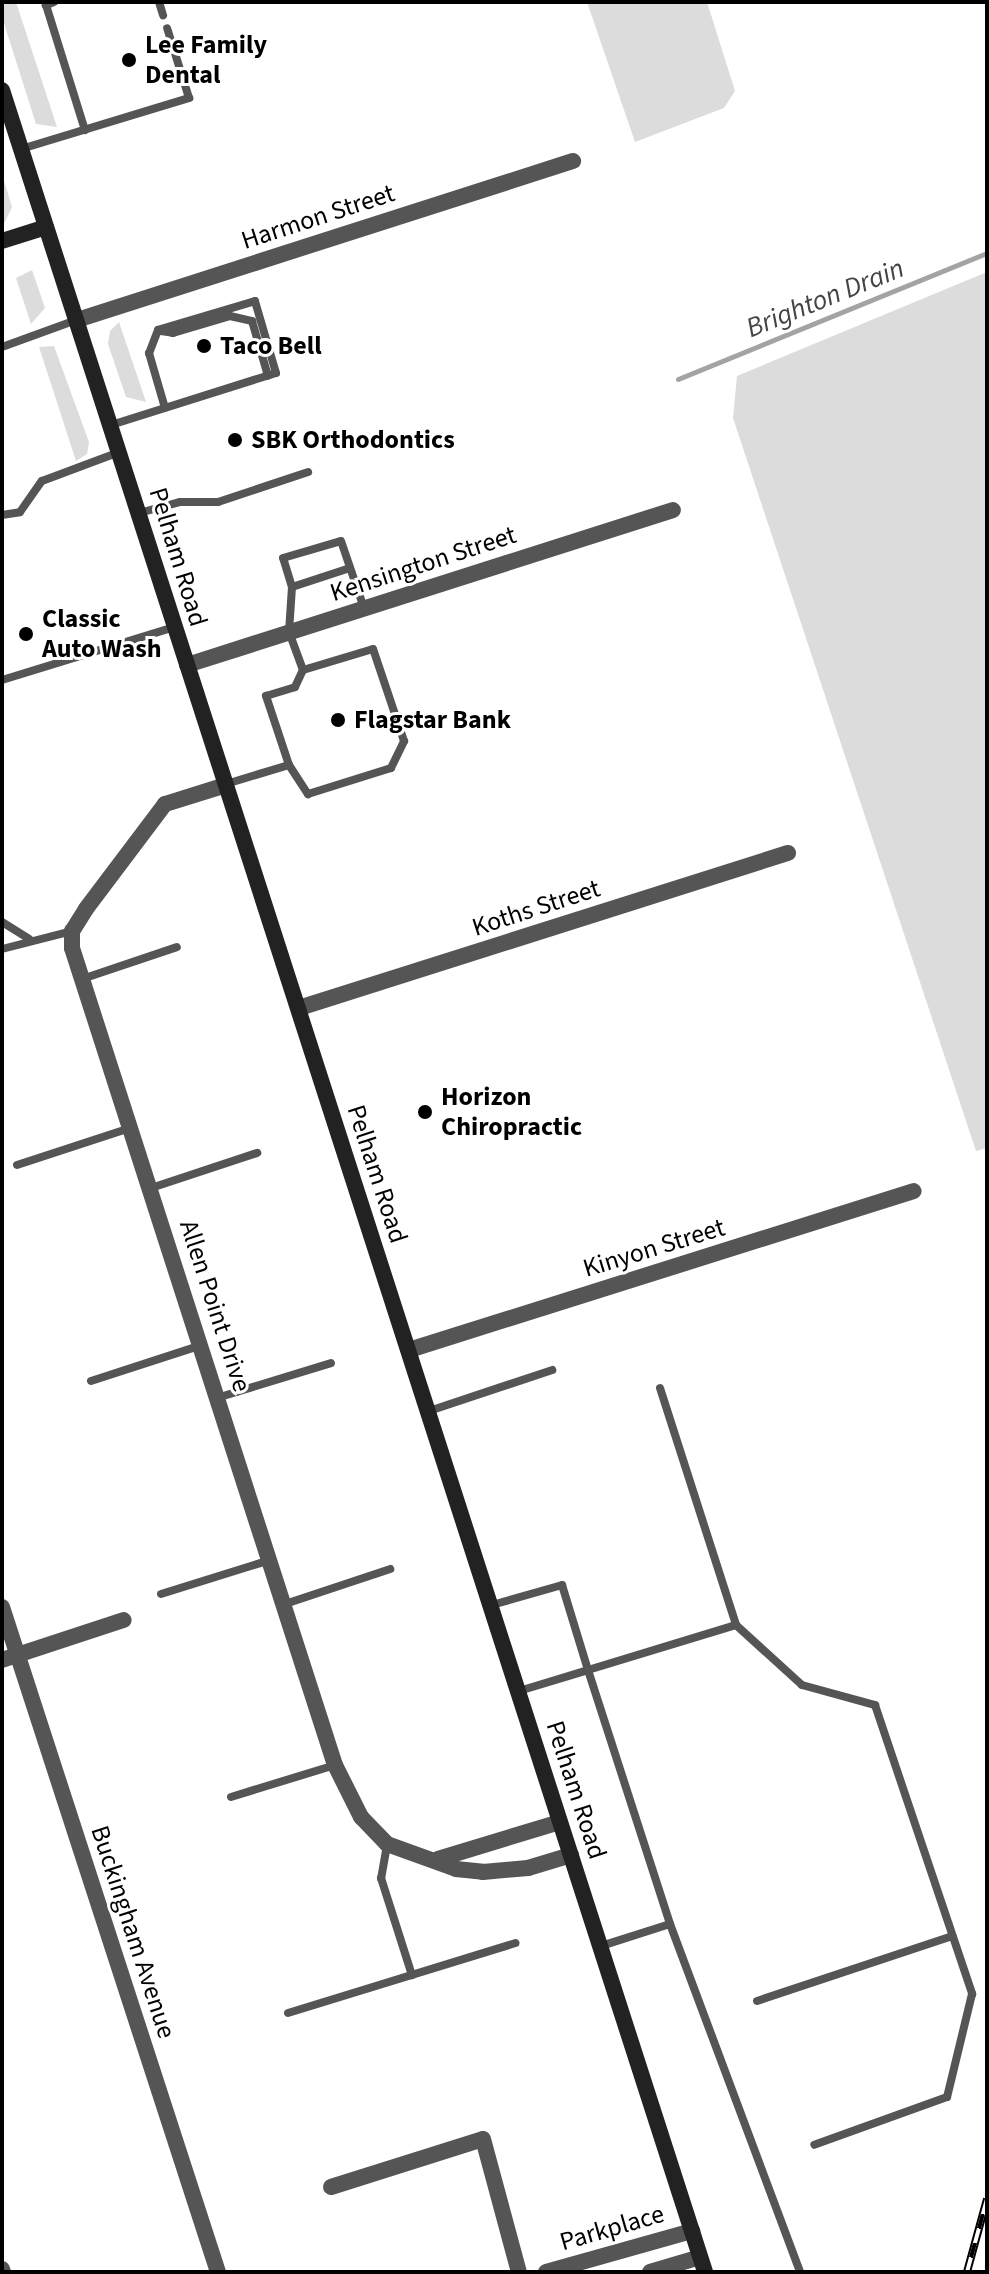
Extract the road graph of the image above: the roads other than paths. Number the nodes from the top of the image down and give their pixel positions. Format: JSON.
{"nodes":[{"id":1,"x":54,"y":2,"type":"edge"},
{"id":2,"x":159,"y":2,"type":"edge"},
{"id":3,"x":163,"y":15,"type":"dead end"},
{"id":4,"x":167,"y":28,"type":"dead end"},
{"id":5,"x":2,"y":90,"type":"edge"},
{"id":6,"x":85,"y":130,"type":"junction"},
{"id":7,"x":21,"y":149,"type":"junction"},
{"id":8,"x":573,"y":161,"type":"dead end"},
{"id":9,"x":46,"y":227,"type":"junction"},
{"id":10,"x":2,"y":241,"type":"edge"},
{"id":11,"x":77,"y":320,"type":"junction"},
{"id":12,"x":158,"y":330,"type":"junction"},
{"id":13,"x":2,"y":347,"type":"edge"},
{"id":14,"x":272,"y":375,"type":"junction"},
{"id":15,"x":165,"y":408,"type":"junction"},
{"id":16,"x":111,"y":425,"type":"junction"},
{"id":17,"x":120,"y":452,"type":"junction"},
{"id":18,"x":308,"y":472,"type":"dead end"},
{"id":19,"x":673,"y":510,"type":"dead end"},
{"id":20,"x":139,"y":513,"type":"junction"},
{"id":21,"x":2,"y":515,"type":"edge"},
{"id":22,"x":350,"y":568,"type":"junction"},
{"id":23,"x":292,"y":587,"type":"junction"},
{"id":24,"x":364,"y":608,"type":"junction"},
{"id":25,"x":174,"y":627,"type":"junction"},
{"id":26,"x":289,"y":632,"type":"junction"},
{"id":27,"x":187,"y":665,"type":"junction"},
{"id":28,"x":303,"y":670,"type":"junction"},
{"id":29,"x":2,"y":680,"type":"edge"},
{"id":30,"x":289,"y":765,"type":"junction"},
{"id":31,"x":226,"y":785,"type":"junction"},
{"id":32,"x":788,"y":853,"type":"dead end"},
{"id":33,"x":2,"y":922,"type":"edge"},
{"id":34,"x":72,"y":931,"type":"junction"},
{"id":35,"x":30,"y":939,"type":"junction"},
{"id":36,"x":177,"y":947,"type":"dead end"},
{"id":37,"x":2,"y":949,"type":"edge"},
{"id":38,"x":82,"y":979,"type":"junction"},
{"id":39,"x":299,"y":1008,"type":"junction"},
{"id":40,"x":131,"y":1128,"type":"junction"},
{"id":41,"x":257,"y":1153,"type":"dead end"},
{"id":42,"x":17,"y":1165,"type":"dead end"},
{"id":43,"x":151,"y":1188,"type":"junction"},
{"id":44,"x":914,"y":1191,"type":"dead end"},
{"id":45,"x":203,"y":1345,"type":"junction"},
{"id":46,"x":409,"y":1350,"type":"junction"},
{"id":47,"x":331,"y":1363,"type":"dead end"},
{"id":48,"x":552,"y":1370,"type":"dead end"},
{"id":49,"x":91,"y":1381,"type":"dead end"},
{"id":50,"x":660,"y":1388,"type":"dead end"},
{"id":51,"x":220,"y":1397,"type":"junction"},
{"id":52,"x":429,"y":1411,"type":"junction"},
{"id":53,"x":271,"y":1560,"type":"junction"},
{"id":54,"x":390,"y":1569,"type":"dead end"},
{"id":55,"x":161,"y":1594,"type":"dead end"},
{"id":56,"x":285,"y":1604,"type":"junction"},
{"id":57,"x":492,"y":1605,"type":"junction"},
{"id":58,"x":2,"y":1607,"type":"edge"},
{"id":59,"x":124,"y":1620,"type":"dead end"},
{"id":60,"x":736,"y":1625,"type":"junction"},
{"id":61,"x":10,"y":1657,"type":"edge"},
{"id":62,"x":588,"y":1670,"type":"junction"},
{"id":63,"x":519,"y":1691,"type":"junction"},
{"id":64,"x":335,"y":1765,"type":"junction"},
{"id":65,"x":231,"y":1797,"type":"dead end"},
{"id":66,"x":560,"y":1822,"type":"junction"},
{"id":67,"x":387,"y":1844,"type":"junction"},
{"id":68,"x":571,"y":1855,"type":"junction"},
{"id":69,"x":438,"y":1859,"type":"junction"},
{"id":70,"x":670,"y":1924,"type":"junction"},
{"id":71,"x":952,"y":1936,"type":"junction"},
{"id":72,"x":515,"y":1943,"type":"dead end"},
{"id":73,"x":601,"y":1946,"type":"junction"},
{"id":74,"x":412,"y":1975,"type":"junction"},
{"id":75,"x":757,"y":2001,"type":"dead end"},
{"id":76,"x":288,"y":2013,"type":"dead end"},
{"id":77,"x":814,"y":2145,"type":"dead end"},
{"id":78,"x":331,"y":2187,"type":"dead end"},
{"id":79,"x":692,"y":2231,"type":"junction"},
{"id":80,"x":703,"y":2265,"type":"edge"},
{"id":81,"x":218,"y":2272,"type":"edge"},
{"id":82,"x":519,"y":2272,"type":"edge"},
{"id":83,"x":546,"y":2272,"type":"edge"},
{"id":84,"x":650,"y":2272,"type":"edge"},
{"id":85,"x":800,"y":2272,"type":"edge"}],
"edges":[{"from":1,"to":6,"type":"lane"},
{"from":2,"to":3,"type":"lane"},
{"from":4,"to":6,"type":"lane"},
{"from":5,"to":7,"type":"main road","name":"Pelham Road"},
{"from":6,"to":7,"type":"lane"},
{"from":7,"to":9,"type":"main road","name":"Pelham Road"},
{"from":8,"to":11,"type":"street","name":"Harmon Street"},
{"from":9,"to":10,"type":"main road"},
{"from":9,"to":11,"type":"main road","name":"Pelham Road"},
{"from":11,"to":13,"type":"lane"},
{"from":11,"to":16,"type":"main road","name":"Pelham Road"},
{"from":12,"to":14,"type":"lane"},
{"from":12,"to":14,"type":"lane"},
{"from":12,"to":15,"type":"lane"},
{"from":14,"to":15,"type":"lane"},
{"from":15,"to":16,"type":"lane"},
{"from":16,"to":17,"type":"main road","name":"Pelham Road"},
{"from":17,"to":20,"type":"main road","name":"Pelham Road"},
{"from":17,"to":21,"type":"lane"},
{"from":18,"to":20,"type":"lane"},
{"from":19,"to":24,"type":"street","name":"Kensington Street"},
{"from":20,"to":25,"type":"main road","name":"Pelham Road"},
{"from":22,"to":23,"type":"lane"},
{"from":22,"to":23,"type":"lane"},
{"from":22,"to":24,"type":"lane"},
{"from":23,"to":26,"type":"lane"},
{"from":24,"to":26,"type":"street","name":"Kensington Street"},
{"from":25,"to":27,"type":"main road","name":"Pelham Road"},
{"from":25,"to":29,"type":"lane"},
{"from":26,"to":27,"type":"street","name":"Kensington Street"},
{"from":26,"to":28,"type":"lane"},
{"from":27,"to":31,"type":"main road","name":"Pelham Road"},
{"from":28,"to":30,"type":"lane"},
{"from":28,"to":30,"type":"lane"},
{"from":30,"to":31,"type":"lane"},
{"from":31,"to":34,"type":"street"},
{"from":31,"to":39,"type":"main road","name":"Pelham Road"},
{"from":32,"to":39,"type":"street","name":"Koths Street"},
{"from":33,"to":35,"type":"lane"},
{"from":34,"to":35,"type":"lane"},
{"from":34,"to":38,"type":"street","name":"Allen Point Drive"},
{"from":35,"to":37,"type":"lane"},
{"from":36,"to":38,"type":"lane"},
{"from":38,"to":40,"type":"street","name":"Allen Point Drive"},
{"from":39,"to":46,"type":"main road","name":"Pelham Road"},
{"from":40,"to":42,"type":"lane"},
{"from":40,"to":43,"type":"street","name":"Allen Point Drive"},
{"from":41,"to":43,"type":"lane"},
{"from":43,"to":45,"type":"street","name":"Allen Point Drive"},
{"from":44,"to":46,"type":"street","name":"Kinyon Street"},
{"from":45,"to":49,"type":"lane"},
{"from":45,"to":51,"type":"street","name":"Allen Point Drive"},
{"from":46,"to":52,"type":"main road","name":"Pelham Road"},
{"from":47,"to":51,"type":"lane"},
{"from":48,"to":52,"type":"lane"},
{"from":50,"to":60,"type":"lane"},
{"from":51,"to":53,"type":"street","name":"Allen Point Drive"},
{"from":52,"to":57,"type":"main road","name":"Pelham Road"},
{"from":53,"to":55,"type":"lane"},
{"from":53,"to":56,"type":"street","name":"Allen Point Drive"},
{"from":54,"to":56,"type":"lane"},
{"from":56,"to":64,"type":"street","name":"Allen Point Drive"},
{"from":57,"to":62,"type":"lane"},
{"from":57,"to":63,"type":"main road","name":"Pelham Road"},
{"from":58,"to":61,"type":"street","name":"Buckingham Avenue"},
{"from":59,"to":61,"type":"street"},
{"from":60,"to":62,"type":"lane"},
{"from":60,"to":71,"type":"lane"},
{"from":61,"to":81,"type":"street","name":"Buckingham Avenue"},
{"from":62,"to":63,"type":"lane"},
{"from":62,"to":70,"type":"lane"},
{"from":63,"to":66,"type":"main road","name":"Pelham Road"},
{"from":64,"to":65,"type":"lane"},
{"from":64,"to":67,"type":"street","name":"Allen Point Drive"},
{"from":66,"to":68,"type":"main road","name":"Pelham Road"},
{"from":66,"to":69,"type":"street"},
{"from":67,"to":69,"type":"street"},
{"from":67,"to":74,"type":"lane"},
{"from":68,"to":69,"type":"street"},
{"from":68,"to":73,"type":"main road","name":"Pelham Road"},
{"from":70,"to":73,"type":"lane"},
{"from":70,"to":85,"type":"lane"},
{"from":71,"to":75,"type":"lane"},
{"from":71,"to":77,"type":"lane"},
{"from":72,"to":74,"type":"lane"},
{"from":73,"to":79,"type":"main road","name":"Pelham Road"},
{"from":74,"to":76,"type":"lane"},
{"from":78,"to":82,"type":"street"},
{"from":79,"to":80,"type":"main road","name":"Pelham Road"},
{"from":79,"to":83,"type":"street","name":"Parkplace"},
{"from":80,"to":84,"type":"street","name":"Parkplace"}]}
